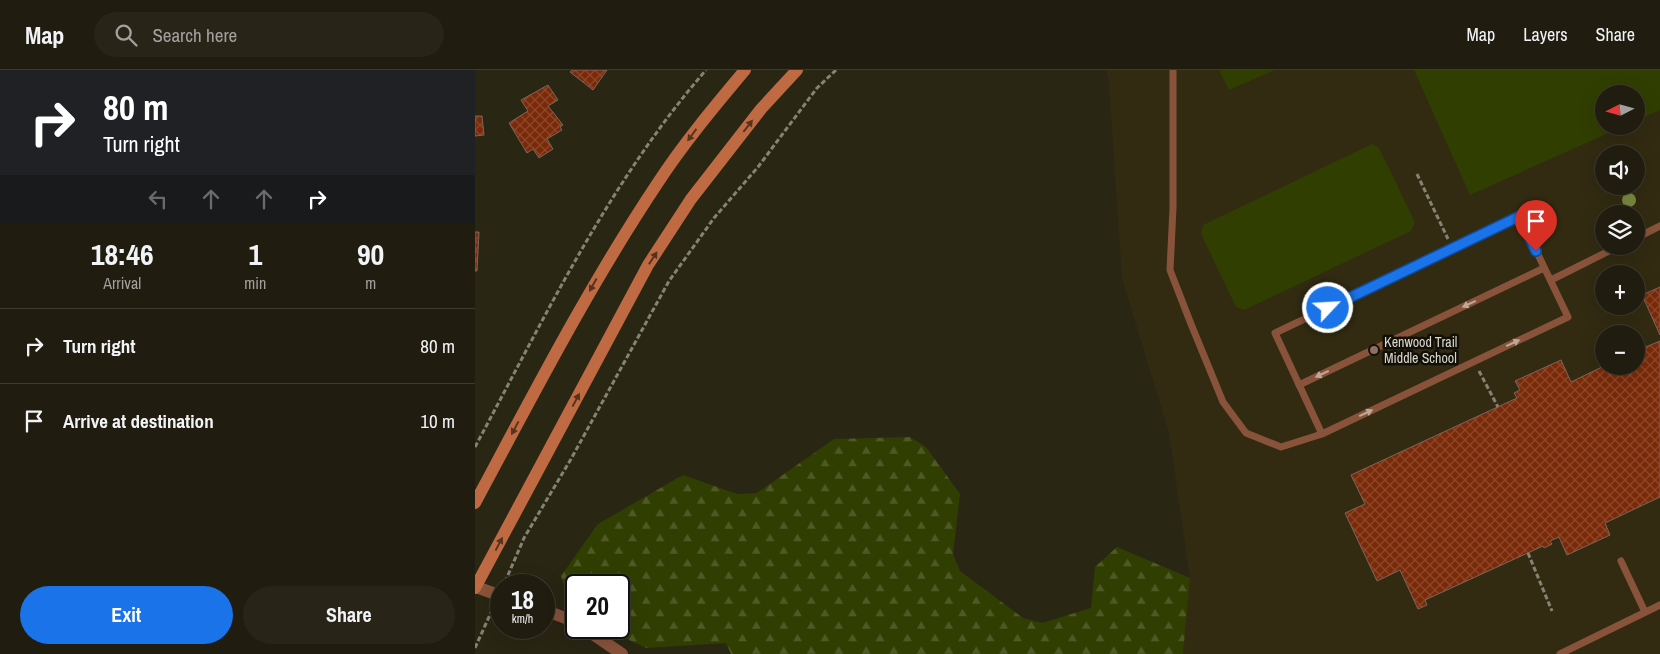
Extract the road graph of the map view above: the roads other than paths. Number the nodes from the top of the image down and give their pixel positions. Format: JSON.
{"nodes":[{"id":1,"x":745,"y":70,"type":"edge"},
{"id":2,"x":797,"y":70,"type":"edge"},
{"id":3,"x":1173,"y":70,"type":"edge"},
{"id":4,"x":1660,"y":226,"type":"edge"},
{"id":5,"x":1645,"y":234,"type":"edge"},
{"id":6,"x":1601,"y":255,"type":"edge"},
{"id":7,"x":1544,"y":268,"type":"junction"},
{"id":8,"x":1551,"y":280,"type":"junction"},
{"id":9,"x":1299,"y":385,"type":"junction"},
{"id":10,"x":1322,"y":434,"type":"junction"},
{"id":11,"x":475,"y":503,"type":"edge"},
{"id":12,"x":1621,"y":561,"type":"dead end"},
{"id":13,"x":475,"y":588,"type":"edge"},
{"id":14,"x":490,"y":590,"type":"edge"},
{"id":15,"x":1660,"y":605,"type":"edge"},
{"id":16,"x":1645,"y":612,"type":"junction"},
{"id":17,"x":600,"y":639,"type":"edge"},
{"id":18,"x":622,"y":654,"type":"edge"},
{"id":19,"x":1560,"y":654,"type":"edge"}],
"edges":[{"from":1,"to":11,"type":"main road","one_way":true},
{"from":13,"to":2,"type":"main road","one_way":true},
{"from":3,"to":10,"type":"lane"},
{"from":4,"to":5,"type":"lane"},
{"from":6,"to":8,"type":"lane"},
{"from":7,"to":8,"type":"lane"},
{"from":7,"to":9,"type":"lane","one_way":true},
{"from":7,"to":9,"type":"lane"},
{"from":10,"to":8,"type":"lane","one_way":true},
{"from":9,"to":10,"type":"lane"},
{"from":12,"to":16,"type":"lane"},
{"from":13,"to":14,"type":"street"},
{"from":15,"to":16,"type":"lane"},
{"from":16,"to":19,"type":"lane"},
{"from":17,"to":18,"type":"street"}]}
